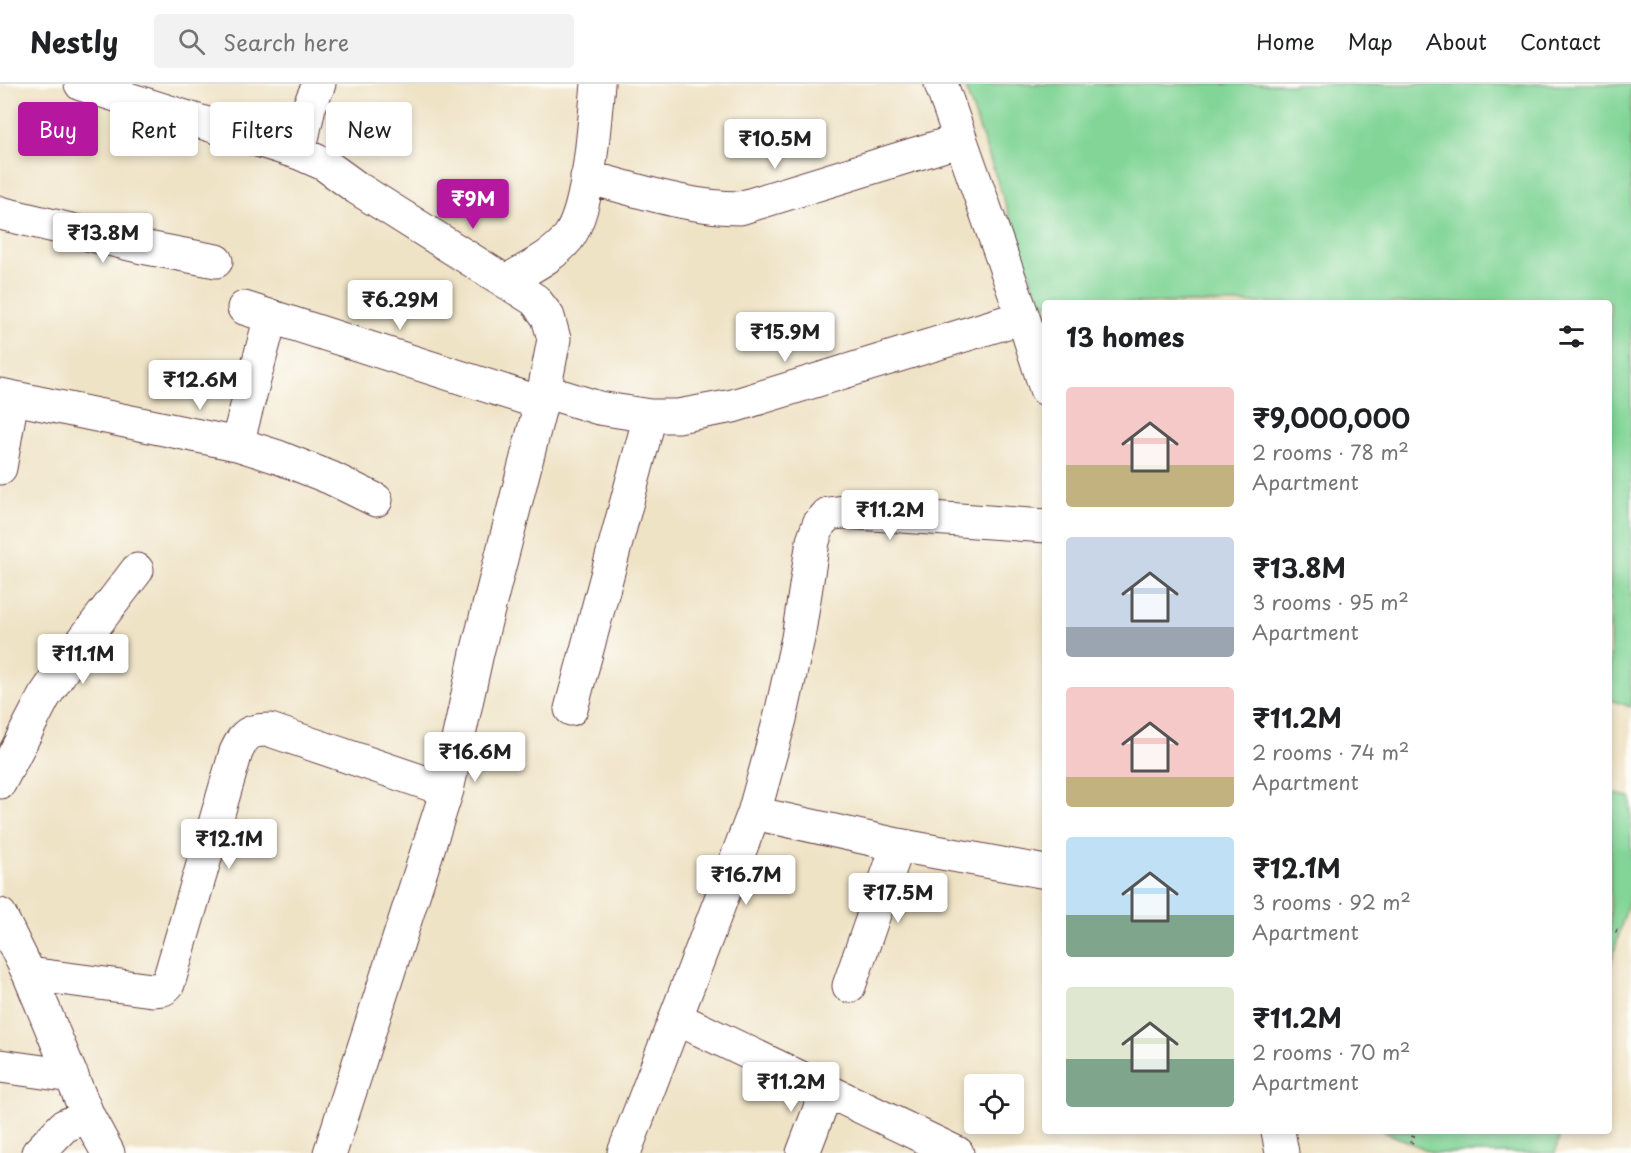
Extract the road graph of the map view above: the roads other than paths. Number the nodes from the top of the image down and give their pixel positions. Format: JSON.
{"nodes":[{"id":1,"x":81,"y":84,"type":"edge"},
{"id":2,"x":319,"y":84,"type":"edge"},
{"id":3,"x":598,"y":84,"type":"edge"},
{"id":4,"x":941,"y":84,"type":"edge"},
{"id":5,"x":311,"y":102,"type":"edge"},
{"id":6,"x":210,"y":125,"type":"edge"},
{"id":7,"x":961,"y":140,"type":"junction"},
{"id":8,"x":306,"y":156,"type":"edge"},
{"id":9,"x":587,"y":177,"type":"junction"},
{"id":10,"x":0,"y":213,"type":"edge"},
{"id":11,"x":216,"y":261,"type":"dead end"},
{"id":12,"x":507,"y":281,"type":"junction"},
{"id":13,"x":1023,"y":317,"type":"junction"},
{"id":14,"x":1042,"y":376,"type":"edge"},
{"id":15,"x":6,"y":397,"type":"edge"},
{"id":16,"x":542,"y":397,"type":"junction"},
{"id":17,"x":650,"y":416,"type":"junction"},
{"id":18,"x":237,"y":444,"type":"junction"},
{"id":19,"x":0,"y":468,"type":"edge"},
{"id":20,"x":376,"y":500,"type":"dead end"},
{"id":21,"x":1042,"y":526,"type":"edge"},
{"id":22,"x":138,"y":570,"type":"dead end"},
{"id":23,"x":571,"y":709,"type":"dead end"},
{"id":24,"x":0,"y":782,"type":"edge"},
{"id":25,"x":447,"y":790,"type":"junction"},
{"id":26,"x":754,"y":813,"type":"junction"},
{"id":27,"x":898,"y":844,"type":"junction"},
{"id":28,"x":1042,"y":871,"type":"edge"},
{"id":29,"x":0,"y":915,"type":"edge"},
{"id":30,"x":29,"y":974,"type":"junction"},
{"id":31,"x":849,"y":986,"type":"dead end"},
{"id":32,"x":676,"y":1018,"type":"junction"},
{"id":33,"x":0,"y":1066,"type":"edge"},
{"id":34,"x":72,"y":1076,"type":"junction"},
{"id":35,"x":827,"y":1090,"type":"junction"},
{"id":36,"x":88,"y":1116,"type":"junction"},
{"id":37,"x":1279,"y":1134,"type":"edge"},
{"id":38,"x":38,"y":1153,"type":"edge"},
{"id":39,"x":108,"y":1153,"type":"edge"},
{"id":40,"x":330,"y":1153,"type":"edge"},
{"id":41,"x":624,"y":1153,"type":"edge"},
{"id":42,"x":803,"y":1153,"type":"edge"},
{"id":43,"x":957,"y":1153,"type":"edge"},
{"id":44,"x":1282,"y":1153,"type":"edge"}],
"edges":[{"from":1,"to":6,"type":"street"},
{"from":2,"to":5,"type":"street"},
{"from":3,"to":9,"type":"street"},
{"from":4,"to":7,"type":"street"},
{"from":7,"to":9,"type":"street"},
{"from":7,"to":13,"type":"street"},
{"from":8,"to":12,"type":"street"},
{"from":9,"to":12,"type":"street"},
{"from":10,"to":11,"type":"street"},
{"from":12,"to":16,"type":"street"},
{"from":13,"to":14,"type":"street"},
{"from":13,"to":17,"type":"street"},
{"from":15,"to":18,"type":"street"},
{"from":15,"to":19,"type":"street"},
{"from":16,"to":17,"type":"street"},
{"from":16,"to":18,"type":"street"},
{"from":16,"to":25,"type":"street"},
{"from":17,"to":23,"type":"street"},
{"from":18,"to":20,"type":"street"},
{"from":21,"to":26,"type":"street"},
{"from":22,"to":24,"type":"street"},
{"from":25,"to":30,"type":"street"},
{"from":25,"to":40,"type":"street"},
{"from":26,"to":27,"type":"street"},
{"from":26,"to":32,"type":"street"},
{"from":27,"to":28,"type":"street"},
{"from":27,"to":31,"type":"street"},
{"from":29,"to":30,"type":"street"},
{"from":30,"to":34,"type":"street"},
{"from":32,"to":35,"type":"street"},
{"from":32,"to":41,"type":"street"},
{"from":33,"to":34,"type":"street"},
{"from":34,"to":36,"type":"street"},
{"from":35,"to":42,"type":"street"},
{"from":35,"to":43,"type":"street"},
{"from":36,"to":38,"type":"street"},
{"from":36,"to":39,"type":"street"},
{"from":37,"to":44,"type":"street"}]}
